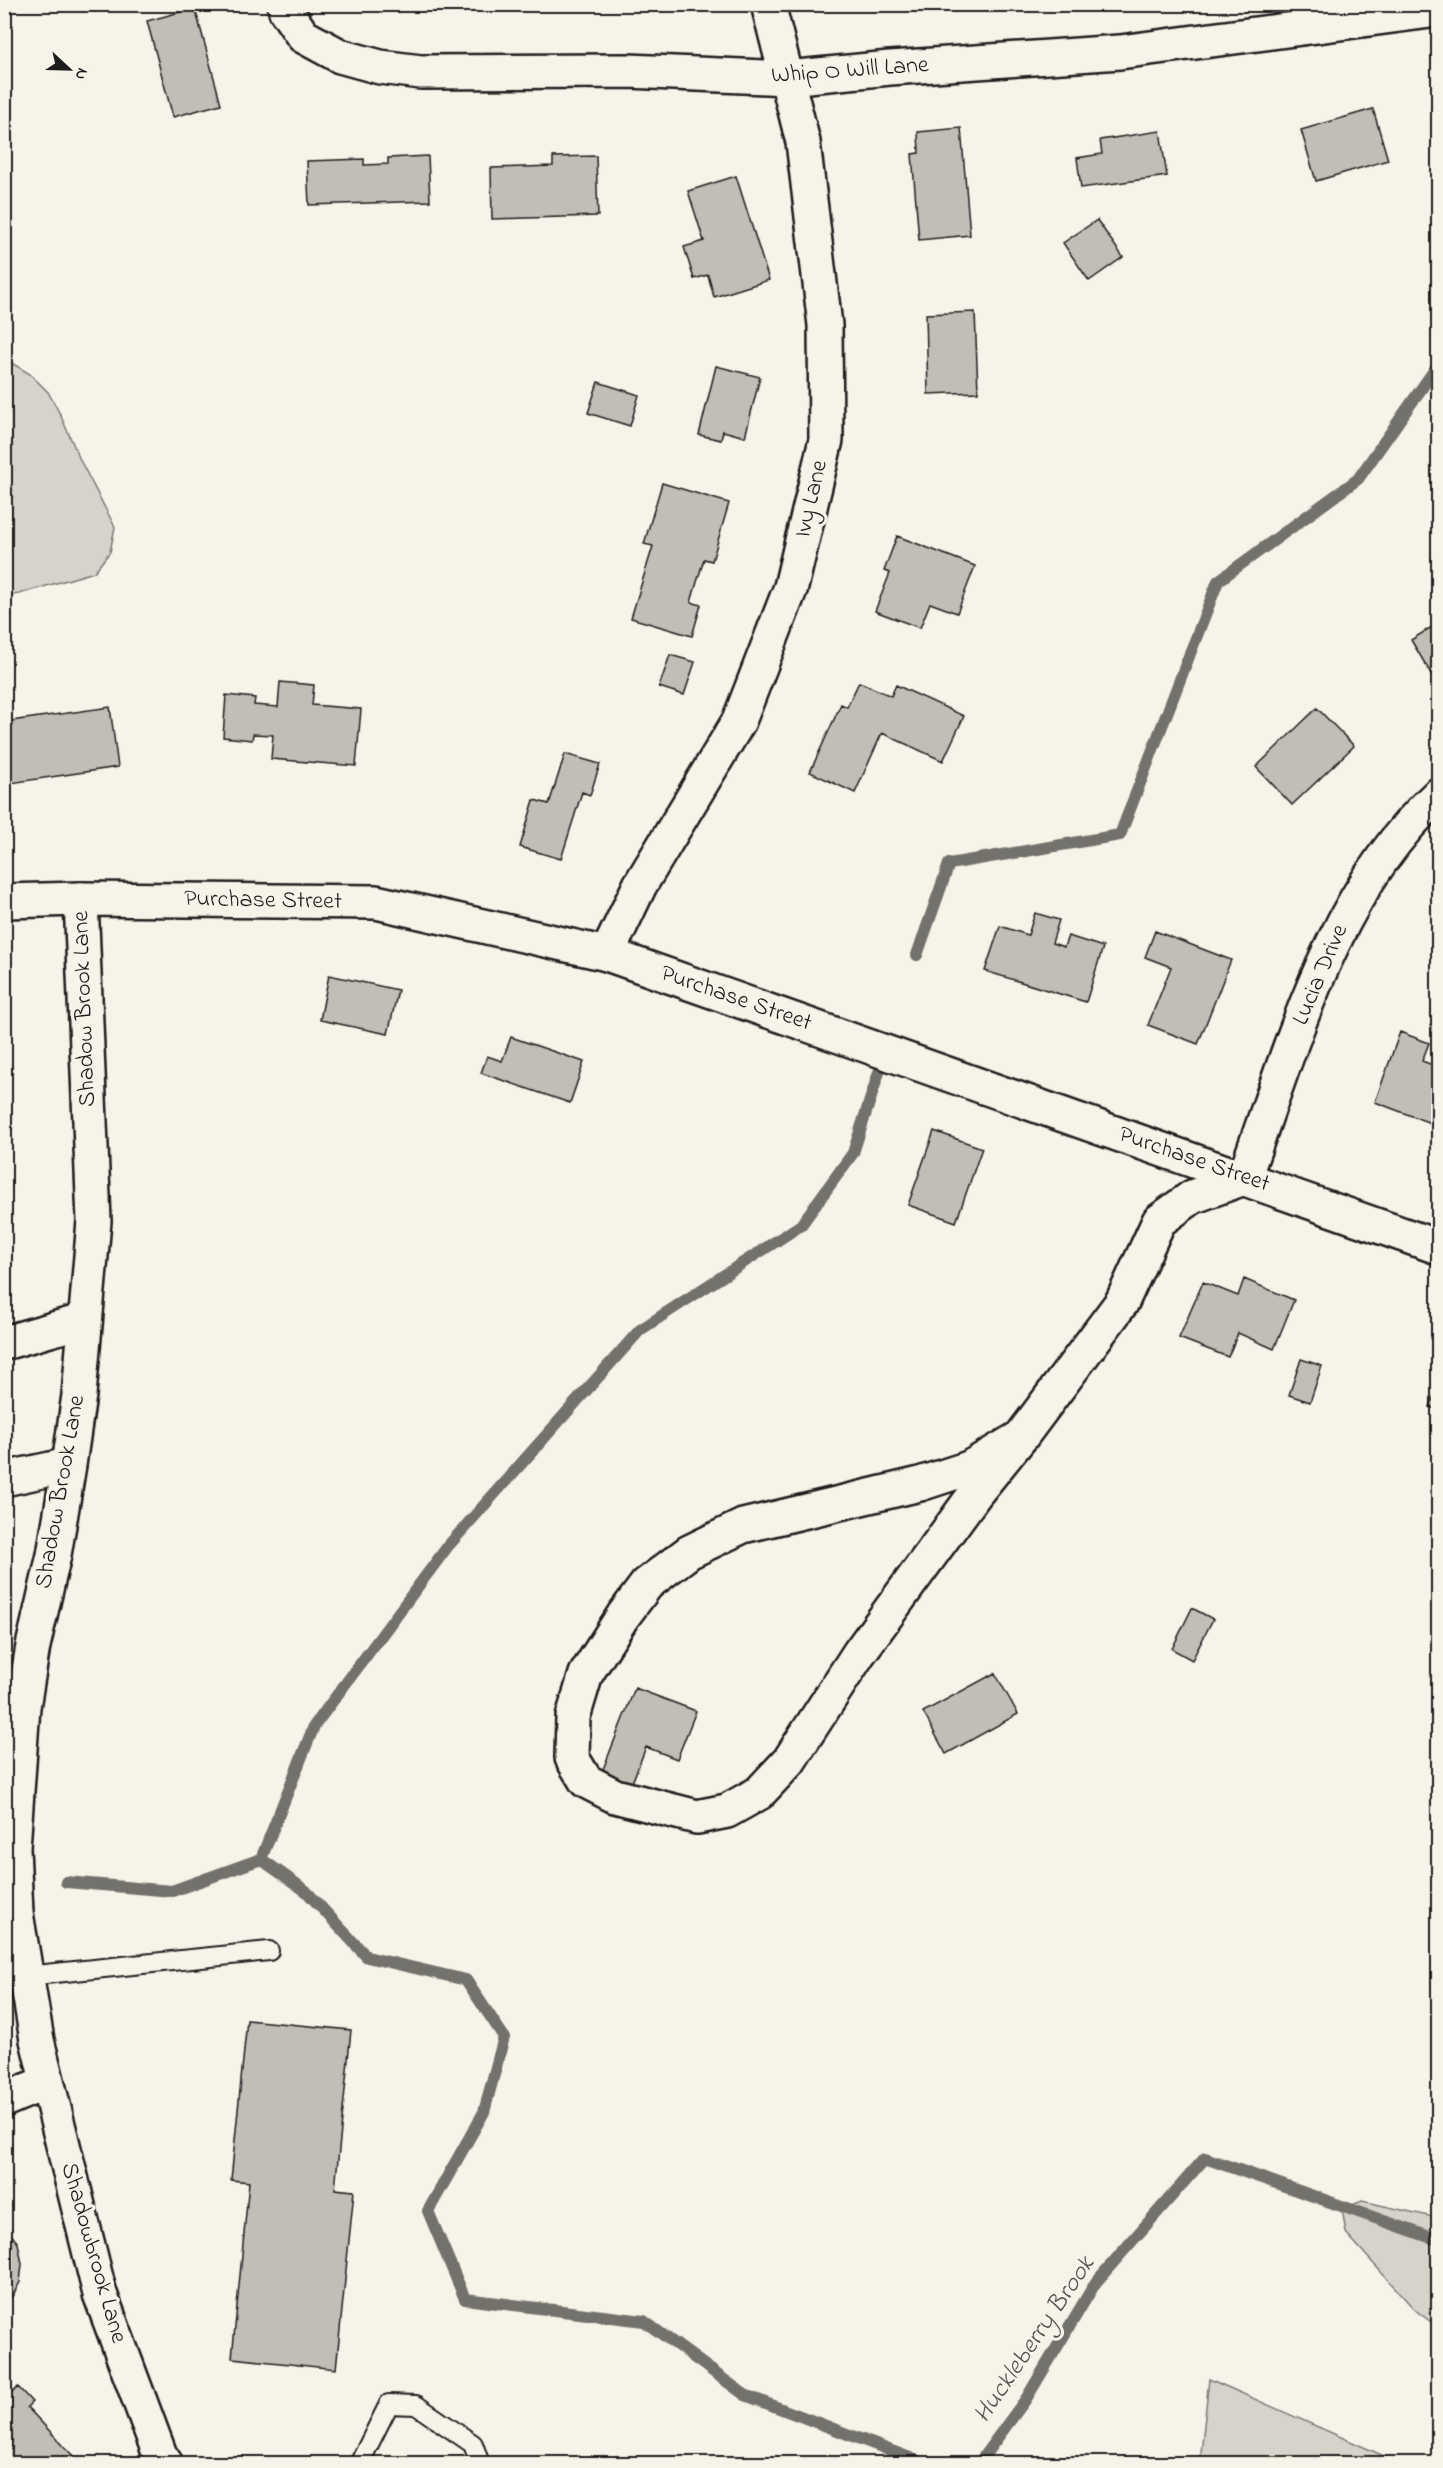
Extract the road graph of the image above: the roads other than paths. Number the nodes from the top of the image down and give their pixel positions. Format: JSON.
{"nodes":[{"id":1,"x":284,"y":4,"type":"edge"},
{"id":2,"x":768,"y":4,"type":"edge"},
{"id":3,"x":1438,"y":10,"type":"edge"},
{"id":4,"x":787,"y":78,"type":"junction"},
{"id":5,"x":1438,"y":795,"type":"edge"},
{"id":6,"x":81,"y":898,"type":"junction"},
{"id":7,"x":4,"y":901,"type":"edge"},
{"id":8,"x":607,"y":954,"type":"junction"},
{"id":9,"x":1244,"y":1178,"type":"junction"},
{"id":10,"x":1438,"y":1247,"type":"edge"},
{"id":11,"x":85,"y":1320,"type":"junction"},
{"id":12,"x":4,"y":1343,"type":"edge"},
{"id":13,"x":1021,"y":1437,"type":"junction"},
{"id":14,"x":69,"y":1465,"type":"junction"},
{"id":15,"x":4,"y":1479,"type":"edge"},
{"id":16,"x":269,"y":1951,"type":"dead end"},
{"id":17,"x":26,"y":1976,"type":"junction"},
{"id":18,"x":47,"y":2082,"type":"junction"},
{"id":19,"x":4,"y":2100,"type":"edge"},
{"id":20,"x":165,"y":2463,"type":"edge"},
{"id":21,"x":358,"y":2463,"type":"edge"},
{"id":22,"x":480,"y":2463,"type":"edge"}],
"edges":[{"from":1,"to":4,"type":"street","name":"Whip O Will Lane"},
{"from":2,"to":4,"type":"street","name":"Ivy Lane"},
{"from":3,"to":4,"type":"street","name":"Whip O Will Lane"},
{"from":4,"to":8,"type":"street","name":"Ivy Lane"},
{"from":5,"to":9,"type":"street","name":"Lucia Drive"},
{"from":6,"to":7,"type":"street","name":"Purchase Street"},
{"from":6,"to":8,"type":"street","name":"Purchase Street"},
{"from":6,"to":11,"type":"street","name":"Shadow Brook Lane"},
{"from":8,"to":9,"type":"street","name":"Purchase Street"},
{"from":9,"to":10,"type":"street","name":"Purchase Street"},
{"from":9,"to":13,"type":"street"},
{"from":11,"to":12,"type":"street"},
{"from":11,"to":14,"type":"street","name":"Shadow Brook Lane"},
{"from":13,"to":13,"type":"street"},
{"from":14,"to":15,"type":"street"},
{"from":14,"to":17,"type":"street","name":"Shadow Brook Lane"},
{"from":16,"to":17,"type":"lane"},
{"from":17,"to":18,"type":"street","name":"Shadow Brook Lane"},
{"from":18,"to":19,"type":"street"},
{"from":18,"to":20,"type":"street","name":"Shadowbrook Lane"},
{"from":21,"to":22,"type":"lane"}]}
